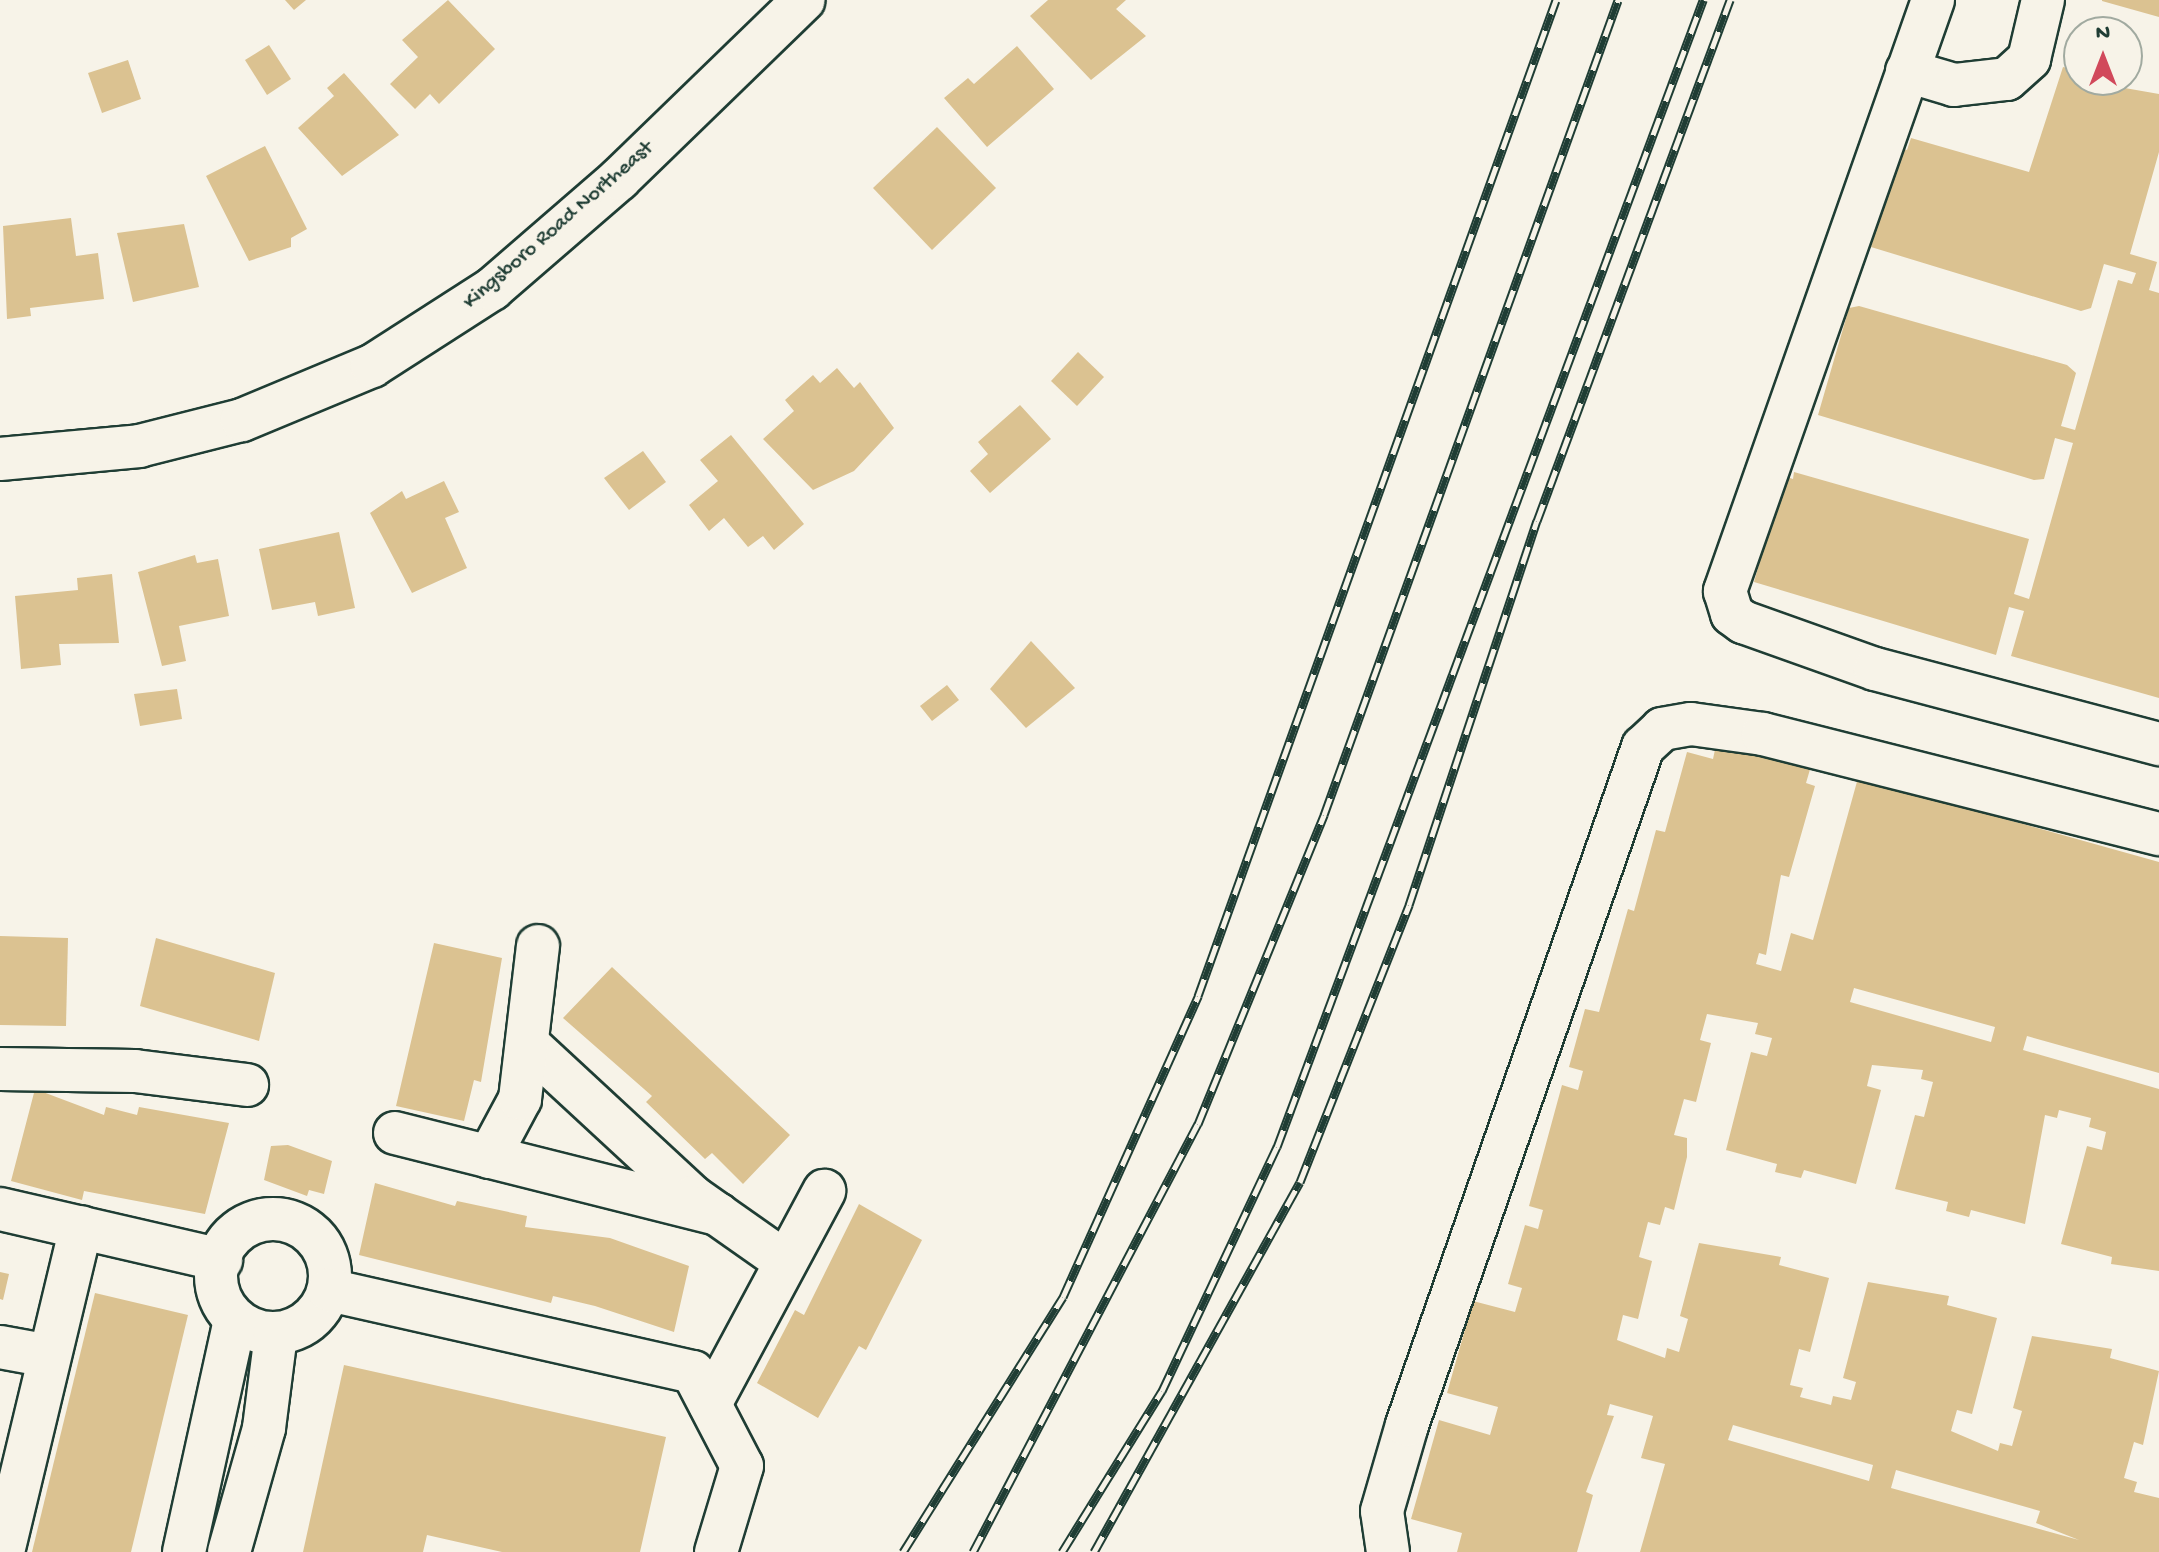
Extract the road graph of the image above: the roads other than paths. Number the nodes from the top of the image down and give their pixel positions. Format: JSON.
{"nodes":[{"id":1,"x":804,"y":0,"type":"edge"},
{"id":2,"x":1933,"y":0,"type":"edge"},
{"id":3,"x":2043,"y":0,"type":"edge"},
{"id":4,"x":1907,"y":71,"type":"junction"},
{"id":5,"x":0,"y":459,"type":"edge"},
{"id":6,"x":2159,"y":744,"type":"edge"},
{"id":7,"x":2159,"y":834,"type":"edge"},
{"id":8,"x":538,"y":946,"type":"dead end"},
{"id":9,"x":531,"y":1047,"type":"junction"},
{"id":10,"x":0,"y":1069,"type":"edge"},
{"id":11,"x":247,"y":1085,"type":"dead end"},
{"id":12,"x":395,"y":1133,"type":"dead end"},
{"id":13,"x":489,"y":1157,"type":"junction"},
{"id":14,"x":824,"y":1191,"type":"dead end"},
{"id":15,"x":0,"y":1209,"type":"edge"},
{"id":16,"x":718,"y":1214,"type":"junction"},
{"id":17,"x":81,"y":1227,"type":"junction"},
{"id":18,"x":221,"y":1260,"type":"junction"},
{"id":19,"x":784,"y":1261,"type":"junction"},
{"id":20,"x":329,"y":1290,"type":"junction"},
{"id":21,"x":235,"y":1320,"type":"junction"},
{"id":22,"x":276,"y":1334,"type":"junction"},
{"id":23,"x":0,"y":1347,"type":"edge"},
{"id":24,"x":49,"y":1356,"type":"junction"},
{"id":25,"x":710,"y":1404,"type":"junction"},
{"id":26,"x":2,"y":1551,"type":"edge"},
{"id":27,"x":184,"y":1552,"type":"edge"},
{"id":28,"x":229,"y":1552,"type":"edge"},
{"id":29,"x":716,"y":1552,"type":"edge"},
{"id":30,"x":1388,"y":1552,"type":"edge"}],
"edges":[{"from":1,"to":5,"type":"street","name":"Kingsboro Road Northeast"},
{"from":2,"to":4,"type":"street"},
{"from":3,"to":4,"type":"street"},
{"from":4,"to":6,"type":"street"},
{"from":7,"to":30,"type":"street"},
{"from":8,"to":9,"type":"street"},
{"from":9,"to":13,"type":"street"},
{"from":9,"to":16,"type":"street"},
{"from":10,"to":11,"type":"street"},
{"from":12,"to":13,"type":"street"},
{"from":13,"to":16,"type":"street"},
{"from":14,"to":19,"type":"street"},
{"from":15,"to":17,"type":"street"},
{"from":16,"to":19,"type":"street"},
{"from":17,"to":18,"type":"street"},
{"from":17,"to":24,"type":"street"},
{"from":18,"to":20,"type":"street"},
{"from":18,"to":21,"type":"street"},
{"from":19,"to":25,"type":"street"},
{"from":20,"to":22,"type":"street"},
{"from":20,"to":25,"type":"street"},
{"from":21,"to":22,"type":"street"},
{"from":21,"to":27,"type":"street"},
{"from":22,"to":28,"type":"street"},
{"from":23,"to":24,"type":"street"},
{"from":24,"to":26,"type":"street"},
{"from":25,"to":29,"type":"street"}]}
